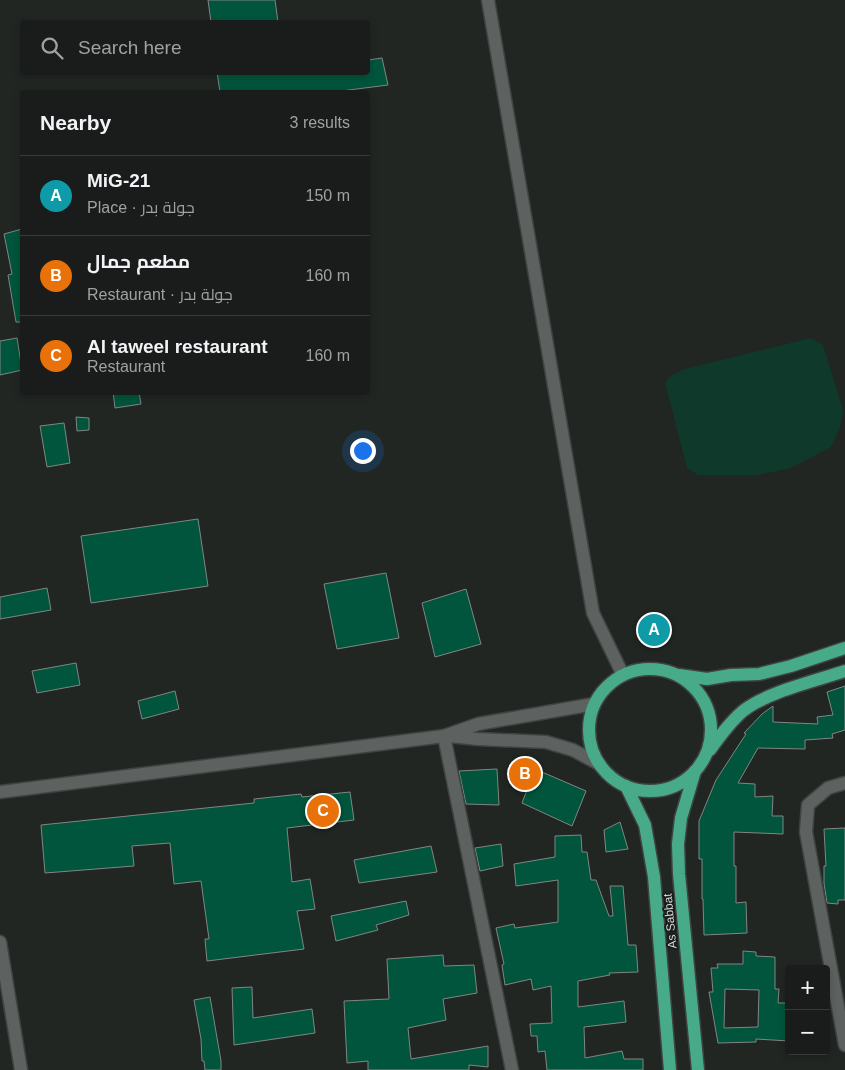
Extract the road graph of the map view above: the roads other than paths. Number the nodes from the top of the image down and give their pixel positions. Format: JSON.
{"nodes":[{"id":1,"x":488,"y":0,"type":"edge"},
{"id":2,"x":845,"y":648,"type":"edge"},
{"id":3,"x":845,"y":671,"type":"edge"},
{"id":4,"x":623,"y":675,"type":"junction"},
{"id":5,"x":677,"y":675,"type":"junction"},
{"id":6,"x":594,"y":704,"type":"junction"},
{"id":7,"x":444,"y":736,"type":"junction"},
{"id":8,"x":706,"y":756,"type":"junction"},
{"id":9,"x":598,"y":764,"type":"junction"},
{"id":10,"x":695,"y":771,"type":"junction"},
{"id":11,"x":845,"y":783,"type":"edge"},
{"id":12,"x":626,"y":786,"type":"junction"},
{"id":13,"x":0,"y":792,"type":"edge"},
{"id":14,"x":0,"y":942,"type":"edge"},
{"id":15,"x":845,"y":1045,"type":"edge"},
{"id":16,"x":21,"y":1070,"type":"edge"},
{"id":17,"x":512,"y":1070,"type":"edge"},
{"id":18,"x":670,"y":1070,"type":"edge"},
{"id":19,"x":698,"y":1070,"type":"edge"}],
"edges":[{"from":1,"to":4,"type":"street"},
{"from":2,"to":5,"type":"main road"},
{"from":3,"to":8,"type":"main road"},
{"from":4,"to":5,"type":"main road"},
{"from":4,"to":6,"type":"main road"},
{"from":5,"to":8,"type":"main road"},
{"from":6,"to":7,"type":"street"},
{"from":6,"to":9,"type":"main road"},
{"from":7,"to":9,"type":"street"},
{"from":7,"to":13,"type":"street"},
{"from":7,"to":17,"type":"street"},
{"from":8,"to":10,"type":"main road"},
{"from":9,"to":12,"type":"main road"},
{"from":10,"to":12,"type":"main road"},
{"from":10,"to":19,"type":"main road","name":"As Sabbat"},
{"from":11,"to":15,"type":"street"},
{"from":12,"to":18,"type":"main road","name":"As Sabbat"},
{"from":14,"to":16,"type":"street"}]}
